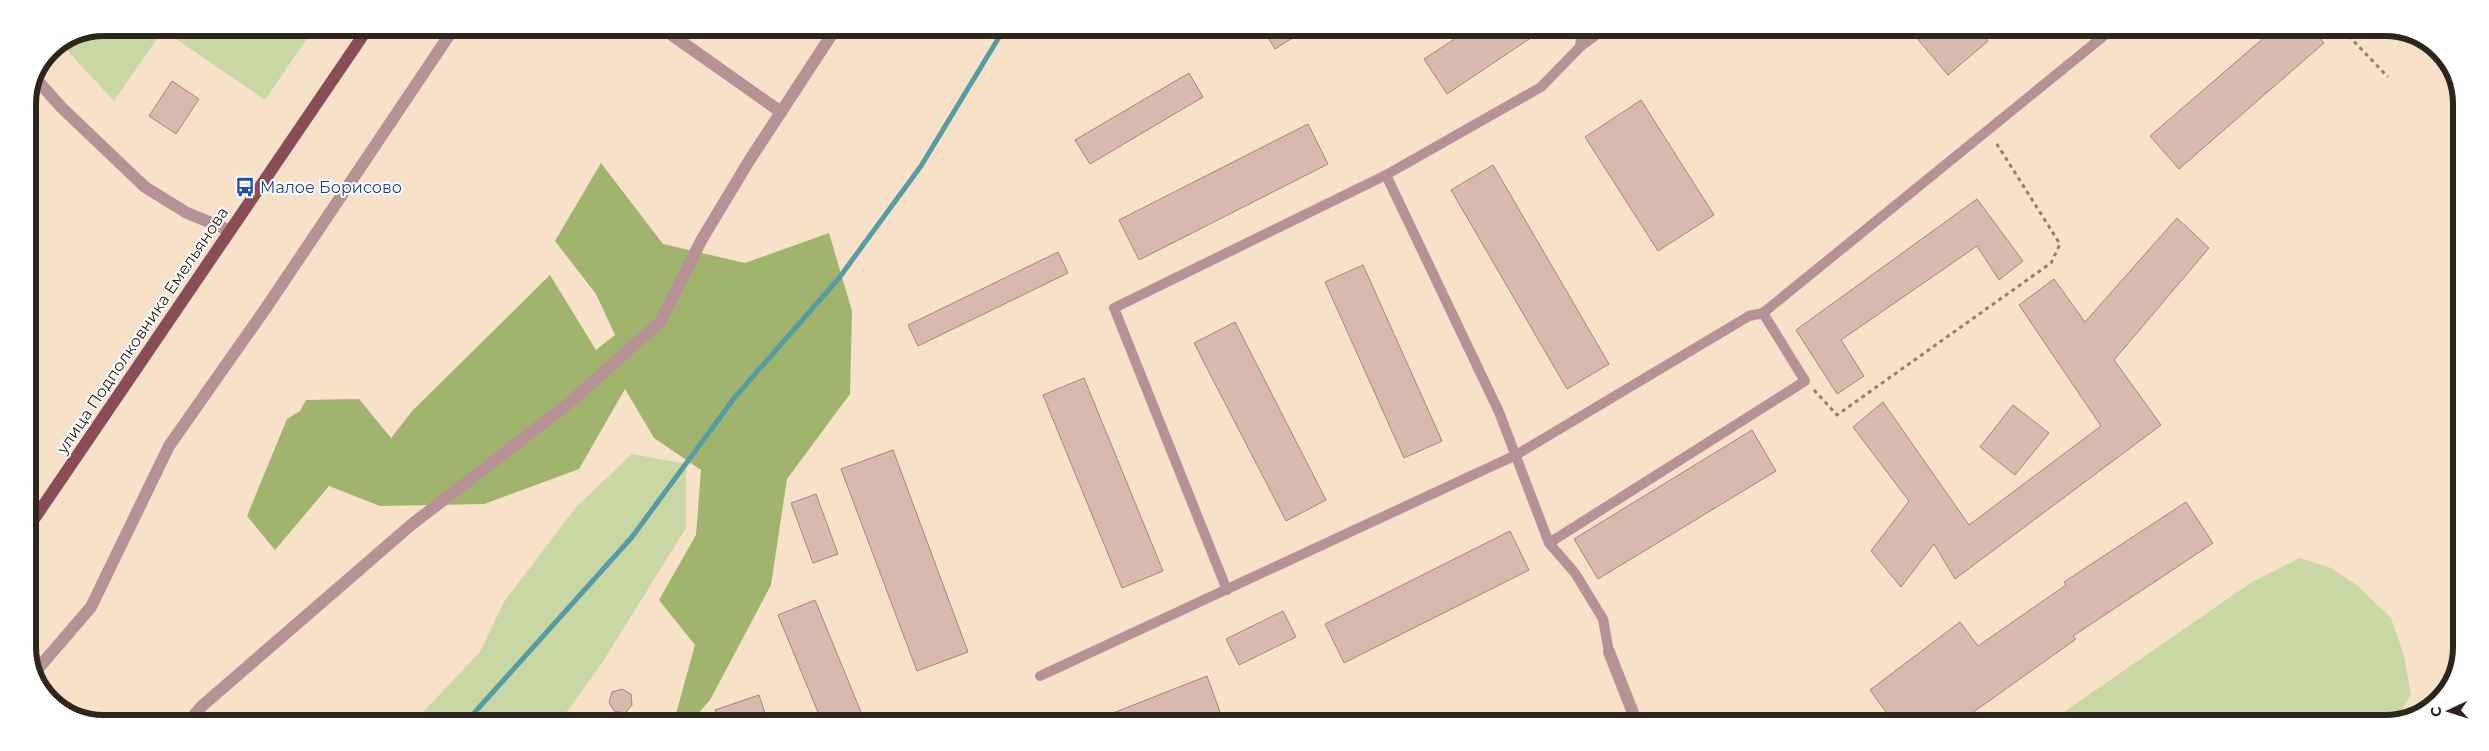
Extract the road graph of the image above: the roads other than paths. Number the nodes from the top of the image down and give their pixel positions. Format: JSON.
{"nodes":[{"id":1,"x":362,"y":36,"type":"edge"},
{"id":2,"x":449,"y":36,"type":"edge"},
{"id":3,"x":677,"y":36,"type":"edge"},
{"id":4,"x":831,"y":36,"type":"edge"},
{"id":5,"x":1581,"y":36,"type":"edge"},
{"id":6,"x":1595,"y":36,"type":"edge"},
{"id":7,"x":2104,"y":36,"type":"edge"},
{"id":8,"x":1580,"y":48,"type":"junction"},
{"id":9,"x":40,"y":83,"type":"edge"},
{"id":10,"x":781,"y":112,"type":"junction"},
{"id":11,"x":1386,"y":175,"type":"junction"},
{"id":12,"x":229,"y":230,"type":"junction"},
{"id":13,"x":1763,"y":313,"type":"junction"},
{"id":14,"x":1516,"y":456,"type":"junction"},
{"id":15,"x":36,"y":516,"type":"edge"},
{"id":16,"x":1549,"y":543,"type":"junction"},
{"id":17,"x":1227,"y":590,"type":"junction"},
{"id":18,"x":1609,"y":652,"type":"joint"},
{"id":19,"x":40,"y":667,"type":"edge"},
{"id":20,"x":1040,"y":676,"type":"dead end"},
{"id":21,"x":194,"y":715,"type":"edge"},
{"id":22,"x":1634,"y":715,"type":"edge"}],
"edges":[{"from":1,"to":12,"type":"main road","name":"улица Подполковника Емельянова"},
{"from":2,"to":19,"type":"street"},
{"from":3,"to":10,"type":"street"},
{"from":4,"to":10,"type":"street"},
{"from":5,"to":8,"type":"lane"},
{"from":6,"to":8,"type":"lane"},
{"from":7,"to":13,"type":"lane"},
{"from":8,"to":11,"type":"lane"},
{"from":9,"to":12,"type":"street"},
{"from":10,"to":21,"type":"street"},
{"from":11,"to":14,"type":"lane"},
{"from":11,"to":17,"type":"lane"},
{"from":12,"to":15,"type":"main road","name":"улица Подполковника Емельянова"},
{"from":13,"to":14,"type":"lane"},
{"from":13,"to":16,"type":"lane"},
{"from":14,"to":16,"type":"lane"},
{"from":14,"to":17,"type":"lane"},
{"from":16,"to":18,"type":"lane"},
{"from":17,"to":20,"type":"lane"},
{"from":18,"to":22,"type":"street"}]}
